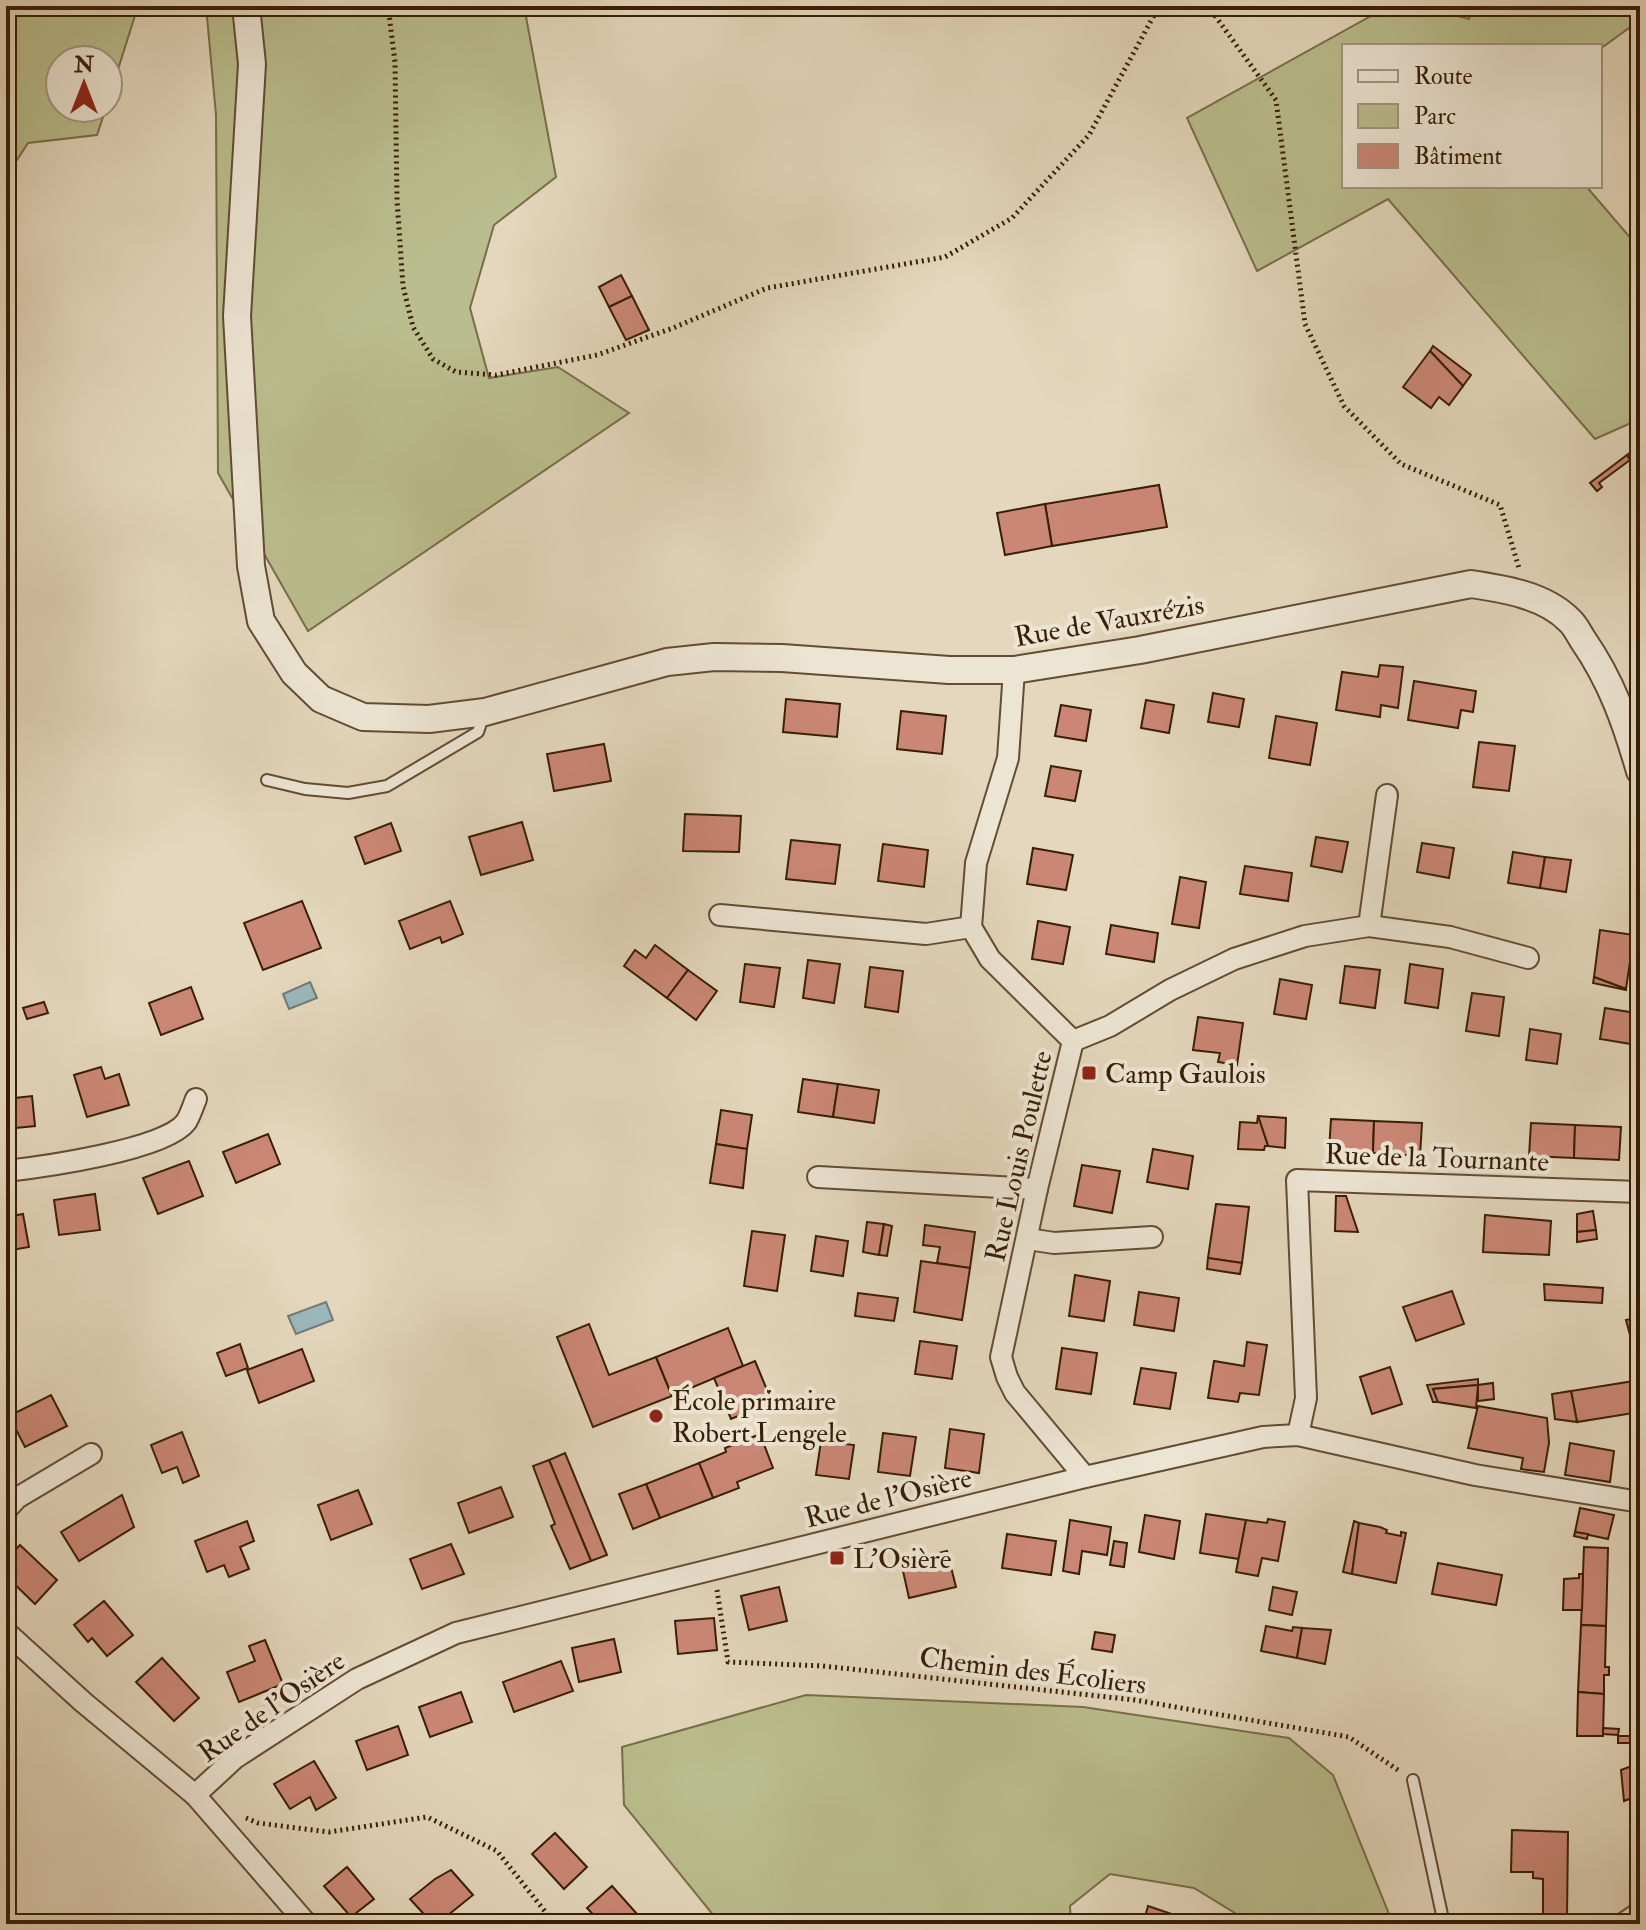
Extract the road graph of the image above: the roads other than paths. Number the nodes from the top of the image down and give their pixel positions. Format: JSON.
{"nodes":[{"id":1,"x":246,"y":6,"type":"edge"},
{"id":2,"x":1014,"y":670,"type":"junction"},
{"id":3,"x":485,"y":712,"type":"junction"},
{"id":4,"x":1640,"y":771,"type":"edge"},
{"id":5,"x":267,"y":780,"type":"dead end"},
{"id":6,"x":1387,"y":795,"type":"dead end"},
{"id":7,"x":720,"y":915,"type":"dead end"},
{"id":8,"x":1369,"y":926,"type":"junction"},
{"id":9,"x":971,"y":927,"type":"junction"},
{"id":10,"x":1528,"y":958,"type":"dead end"},
{"id":11,"x":1073,"y":1041,"type":"junction"},
{"id":12,"x":196,"y":1099,"type":"dead end"},
{"id":13,"x":6,"y":1171,"type":"edge"},
{"id":14,"x":818,"y":1177,"type":"dead end"},
{"id":15,"x":1037,"y":1189,"type":"junction"},
{"id":16,"x":1640,"y":1192,"type":"edge"},
{"id":17,"x":1152,"y":1237,"type":"dead end"},
{"id":18,"x":1028,"y":1239,"type":"junction"},
{"id":19,"x":1298,"y":1435,"type":"junction"},
{"id":20,"x":91,"y":1454,"type":"dead end"},
{"id":21,"x":1085,"y":1477,"type":"junction"},
{"id":22,"x":1640,"y":1502,"type":"edge"},
{"id":23,"x":6,"y":1510,"type":"edge"},
{"id":24,"x":6,"y":1632,"type":"edge"},
{"id":25,"x":1413,"y":1780,"type":"road end"},
{"id":26,"x":195,"y":1795,"type":"junction"},
{"id":27,"x":1640,"y":1916,"type":"edge"},
{"id":28,"x":307,"y":1924,"type":"edge"},
{"id":29,"x":1444,"y":1924,"type":"edge"},
{"id":30,"x":1628,"y":1924,"type":"edge"}],
"edges":[{"from":1,"to":3,"type":"street","name":"Rue de Vauxrézis"},
{"from":2,"to":3,"type":"street","name":"Rue de Vauxrézis"},
{"from":2,"to":4,"type":"street","name":"Rue de Vauxrézis"},
{"from":2,"to":9,"type":"street"},
{"from":3,"to":5,"type":"lane"},
{"from":6,"to":8,"type":"street"},
{"from":7,"to":9,"type":"street"},
{"from":8,"to":10,"type":"street"},
{"from":8,"to":11,"type":"street"},
{"from":9,"to":11,"type":"street","name":"Rue Louis Poulette"},
{"from":11,"to":15,"type":"street","name":"Rue Louis Poulette"},
{"from":12,"to":13,"type":"street"},
{"from":14,"to":15,"type":"street"},
{"from":15,"to":18,"type":"street","name":"Rue Louis Poulette"},
{"from":16,"to":19,"type":"street","name":"Rue de la Tournante"},
{"from":17,"to":18,"type":"street"},
{"from":18,"to":21,"type":"street","name":"Rue Louis Poulette"},
{"from":19,"to":21,"type":"street","name":"Rue de l'Osière"},
{"from":19,"to":22,"type":"street","name":"Rue de l'Osière"},
{"from":20,"to":23,"type":"street"},
{"from":21,"to":26,"type":"street","name":"Rue de l'Osière"},
{"from":24,"to":26,"type":"street"},
{"from":25,"to":29,"type":"lane"},
{"from":26,"to":28,"type":"street"},
{"from":27,"to":30,"type":"street"}]}
